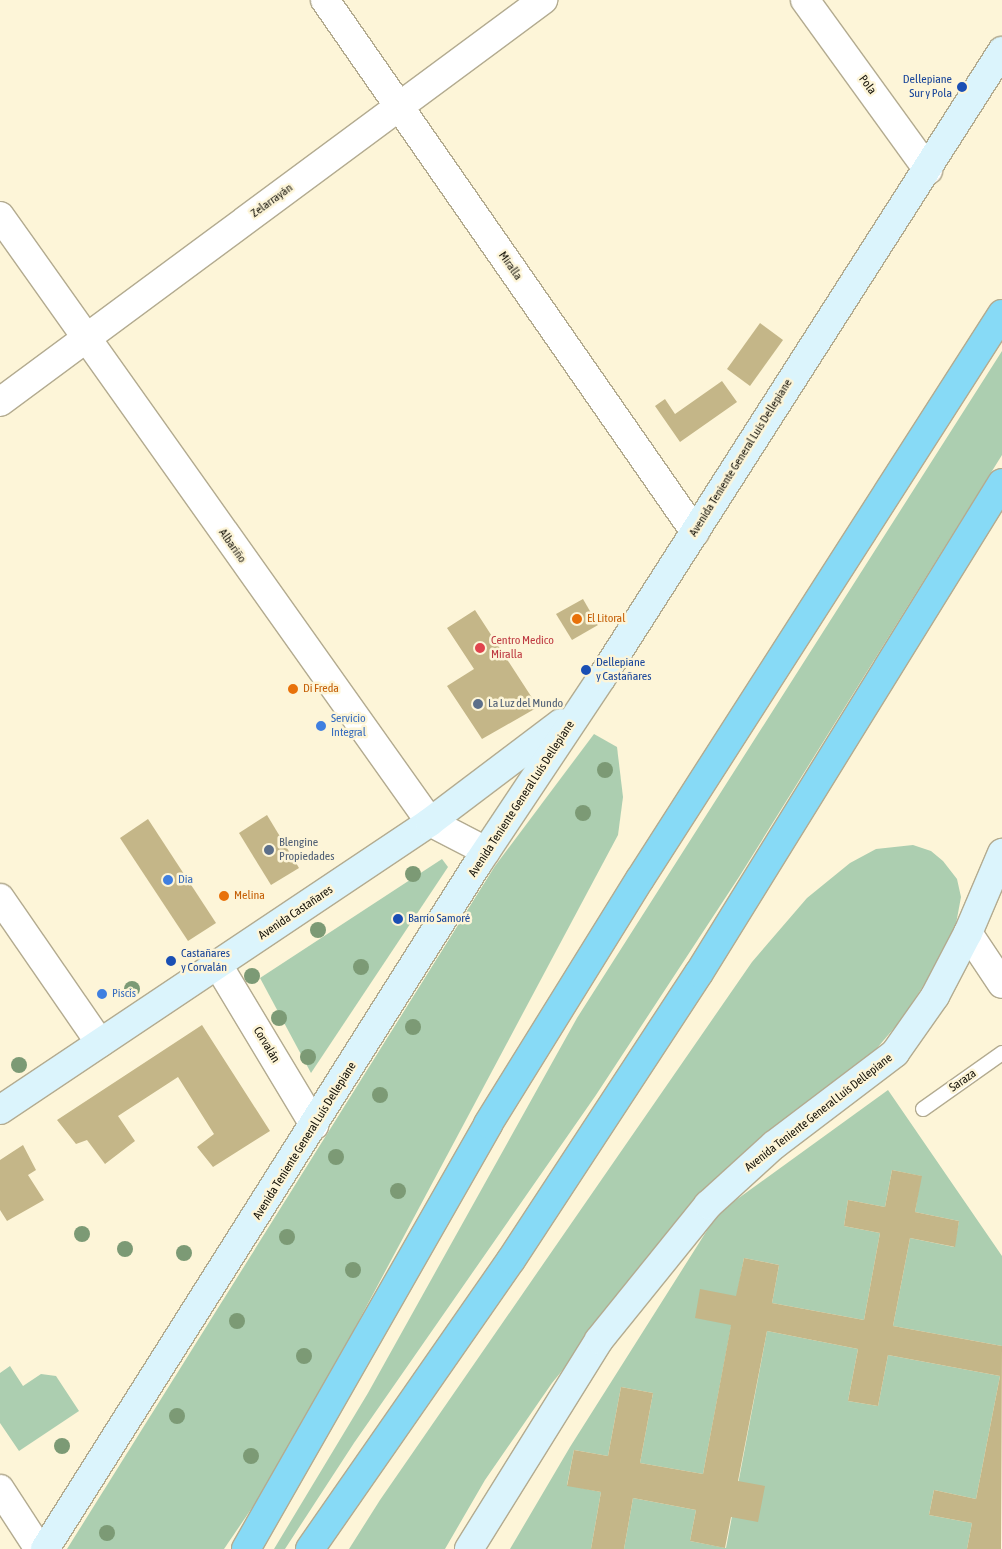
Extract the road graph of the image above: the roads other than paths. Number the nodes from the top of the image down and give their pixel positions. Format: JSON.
{"nodes":[{"id":1,"x":325,"y":0,"type":"edge"},
{"id":2,"x":543,"y":0,"type":"edge"},
{"id":3,"x":805,"y":0,"type":"edge"},
{"id":4,"x":1002,"y":51,"type":"edge"},
{"id":5,"x":399,"y":106,"type":"junction"},
{"id":6,"x":928,"y":170,"type":"junction"},
{"id":7,"x":0,"y":216,"type":"edge"},
{"id":8,"x":1002,"y":314,"type":"edge"},
{"id":9,"x":85,"y":339,"type":"junction"},
{"id":10,"x":0,"y":402,"type":"edge"},
{"id":11,"x":1002,"y":483,"type":"edge"},
{"id":12,"x":695,"y":532,"type":"junction"},
{"id":13,"x":584,"y":705,"type":"junction"},
{"id":14,"x":430,"y":822,"type":"junction"},
{"id":15,"x":486,"y":851,"type":"junction"},
{"id":16,"x":1000,"y":857,"type":"edge"},
{"id":17,"x":0,"y":898,"type":"edge"},
{"id":18,"x":968,"y":934,"type":"junction"},
{"id":19,"x":218,"y":965,"type":"junction"},
{"id":20,"x":1002,"y":984,"type":"edge"},
{"id":21,"x":100,"y":1043,"type":"junction"},
{"id":22,"x":1002,"y":1053,"type":"edge"},
{"id":23,"x":923,"y":1109,"type":"dead end"},
{"id":24,"x":0,"y":1110,"type":"edge"},
{"id":25,"x":314,"y":1125,"type":"junction"},
{"id":26,"x":0,"y":1489,"type":"edge"},
{"id":27,"x":39,"y":1549,"type":"edge"},
{"id":28,"x":44,"y":1549,"type":"edge"},
{"id":29,"x":246,"y":1549,"type":"edge"},
{"id":30,"x":310,"y":1549,"type":"edge"},
{"id":31,"x":469,"y":1549,"type":"edge"}],
"edges":[{"from":1,"to":5,"type":"street","name":"Miralla"},
{"from":2,"to":5,"type":"street","name":"Zelarrayán"},
{"from":3,"to":6,"type":"street","name":"Pola"},
{"from":4,"to":6,"type":"street","name":"Avenida Teniente General Luís Dellepiane"},
{"from":5,"to":9,"type":"street","name":"Zelarrayán"},
{"from":5,"to":12,"type":"street","name":"Miralla"},
{"from":6,"to":12,"type":"street","name":"Avenida Teniente General Luís Dellepiane"},
{"from":7,"to":9,"type":"street","name":"Albariño"},
{"from":8,"to":29,"type":"highway"},
{"from":9,"to":10,"type":"street","name":"Zelarrayán"},
{"from":9,"to":14,"type":"street","name":"Albariño"},
{"from":11,"to":30,"type":"highway"},
{"from":12,"to":13,"type":"street","name":"Avenida Teniente General Luís Dellepiane"},
{"from":13,"to":14,"type":"street","name":"Avenida Castañares"},
{"from":13,"to":15,"type":"street","name":"Avenida Teniente General Luís Dellepiane"},
{"from":14,"to":15,"type":"street","name":"Albariño"},
{"from":14,"to":19,"type":"street","name":"Avenida Castañares"},
{"from":15,"to":25,"type":"street","name":"Avenida Teniente General Luís Dellepiane"},
{"from":16,"to":18,"type":"street","name":"Avenida Teniente General Luís Dellepiane"},
{"from":17,"to":21,"type":"street"},
{"from":18,"to":20,"type":"street"},
{"from":18,"to":31,"type":"street","name":"Avenida Teniente General Luís Dellepiane"},
{"from":19,"to":21,"type":"street","name":"Avenida Castañares"},
{"from":19,"to":25,"type":"street","name":"Corvalán"},
{"from":21,"to":24,"type":"street","name":"Avenida Castañares"},
{"from":22,"to":23,"type":"lane","name":"Saraza"},
{"from":25,"to":28,"type":"street","name":"Avenida Teniente General Luís Dellepiane"},
{"from":26,"to":27,"type":"street"}]}
